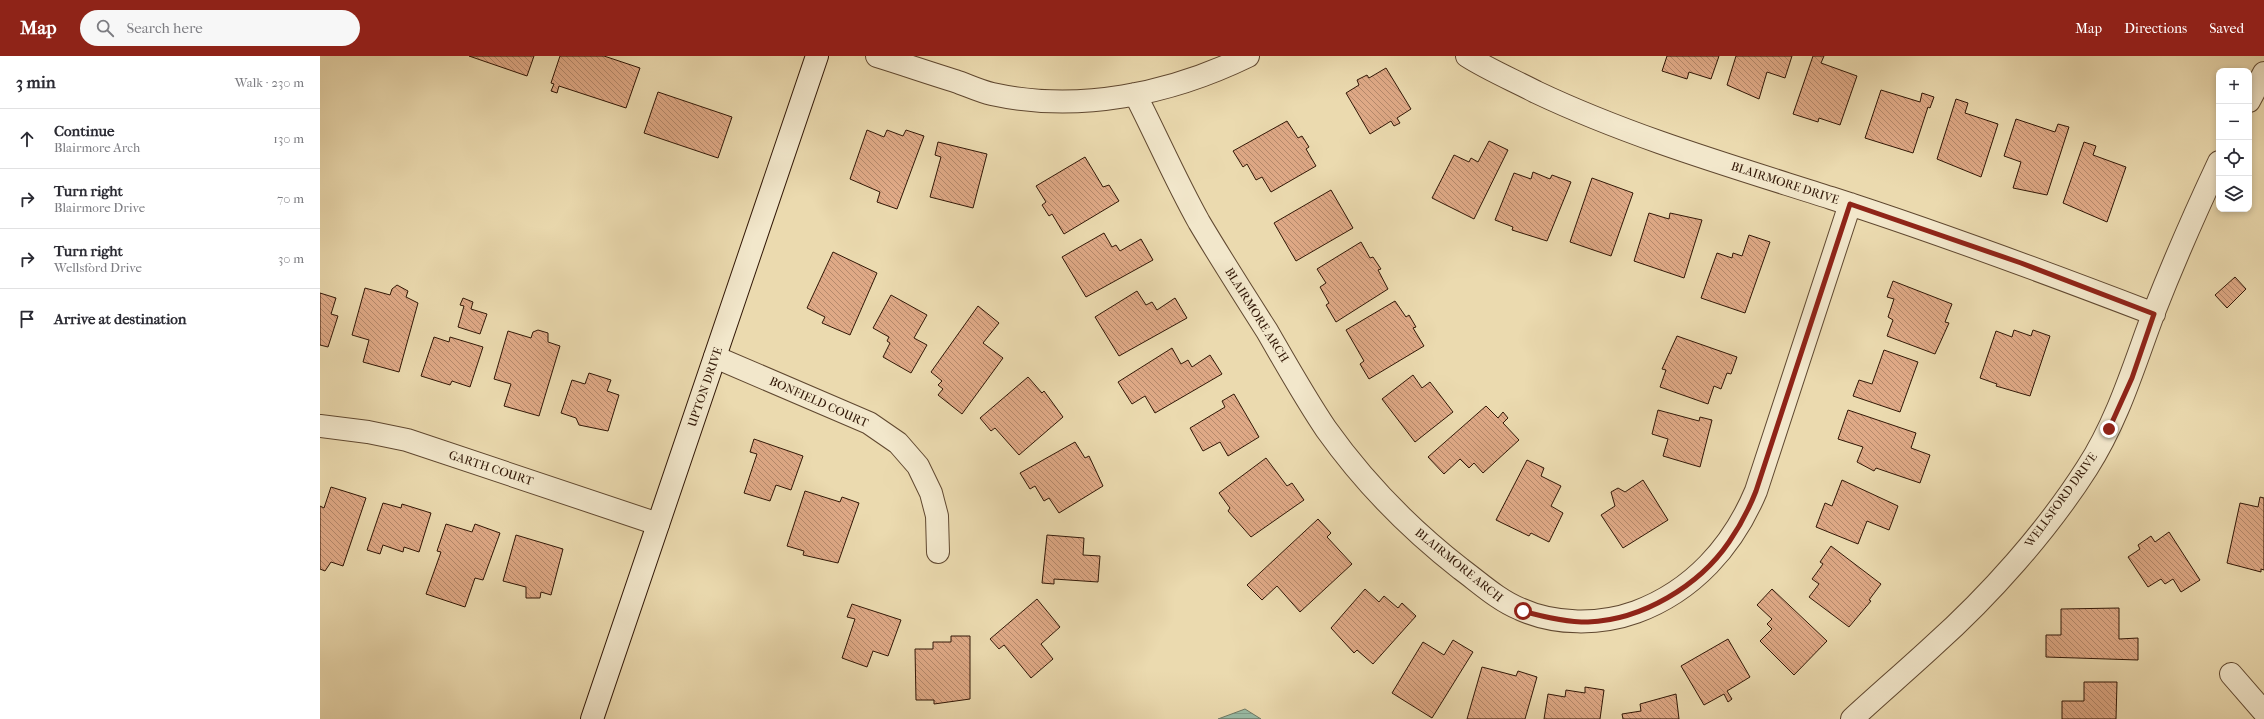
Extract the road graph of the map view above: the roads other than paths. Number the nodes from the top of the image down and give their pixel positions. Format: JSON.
{"nodes":[{"id":1,"x":817,"y":56,"type":"edge"},
{"id":2,"x":877,"y":56,"type":"edge"},
{"id":3,"x":1248,"y":56,"type":"edge"},
{"id":4,"x":1467,"y":56,"type":"edge"},
{"id":5,"x":2264,"y":73,"type":"edge"},
{"id":6,"x":1135,"y":94,"type":"junction"},
{"id":7,"x":2252,"y":95,"type":"edge"},
{"id":8,"x":2216,"y":168,"type":"edge"},
{"id":9,"x":1850,"y":204,"type":"junction"},
{"id":10,"x":2154,"y":314,"type":"junction"},
{"id":11,"x":715,"y":357,"type":"junction"},
{"id":12,"x":320,"y":426,"type":"edge"},
{"id":13,"x":658,"y":524,"type":"junction"},
{"id":14,"x":938,"y":552,"type":"dead end"},
{"id":15,"x":2231,"y":674,"type":"dead end"},
{"id":16,"x":2264,"y":712,"type":"edge"},
{"id":17,"x":592,"y":719,"type":"edge"},
{"id":18,"x":1852,"y":719,"type":"edge"}],
"edges":[{"from":1,"to":11,"type":"street","name":"UPTON DRIVE"},
{"from":2,"to":6,"type":"street"},
{"from":3,"to":6,"type":"street"},
{"from":4,"to":9,"type":"street","name":"BLAIRMORE DRIVE"},
{"from":5,"to":7,"type":"street"},
{"from":6,"to":9,"type":"street","name":"BLAIRMORE ARCH"},
{"from":8,"to":10,"type":"street","name":"WELLSFORD DRIVE"},
{"from":9,"to":10,"type":"street","name":"BLAIRMORE DRIVE"},
{"from":10,"to":18,"type":"street","name":"WELLSFORD DRIVE"},
{"from":11,"to":13,"type":"street","name":"UPTON DRIVE"},
{"from":11,"to":14,"type":"street","name":"BONFIELD COURT"},
{"from":12,"to":13,"type":"street","name":"GARTH COURT"},
{"from":13,"to":17,"type":"street","name":"UPTON DRIVE"},
{"from":15,"to":16,"type":"street"}]}
